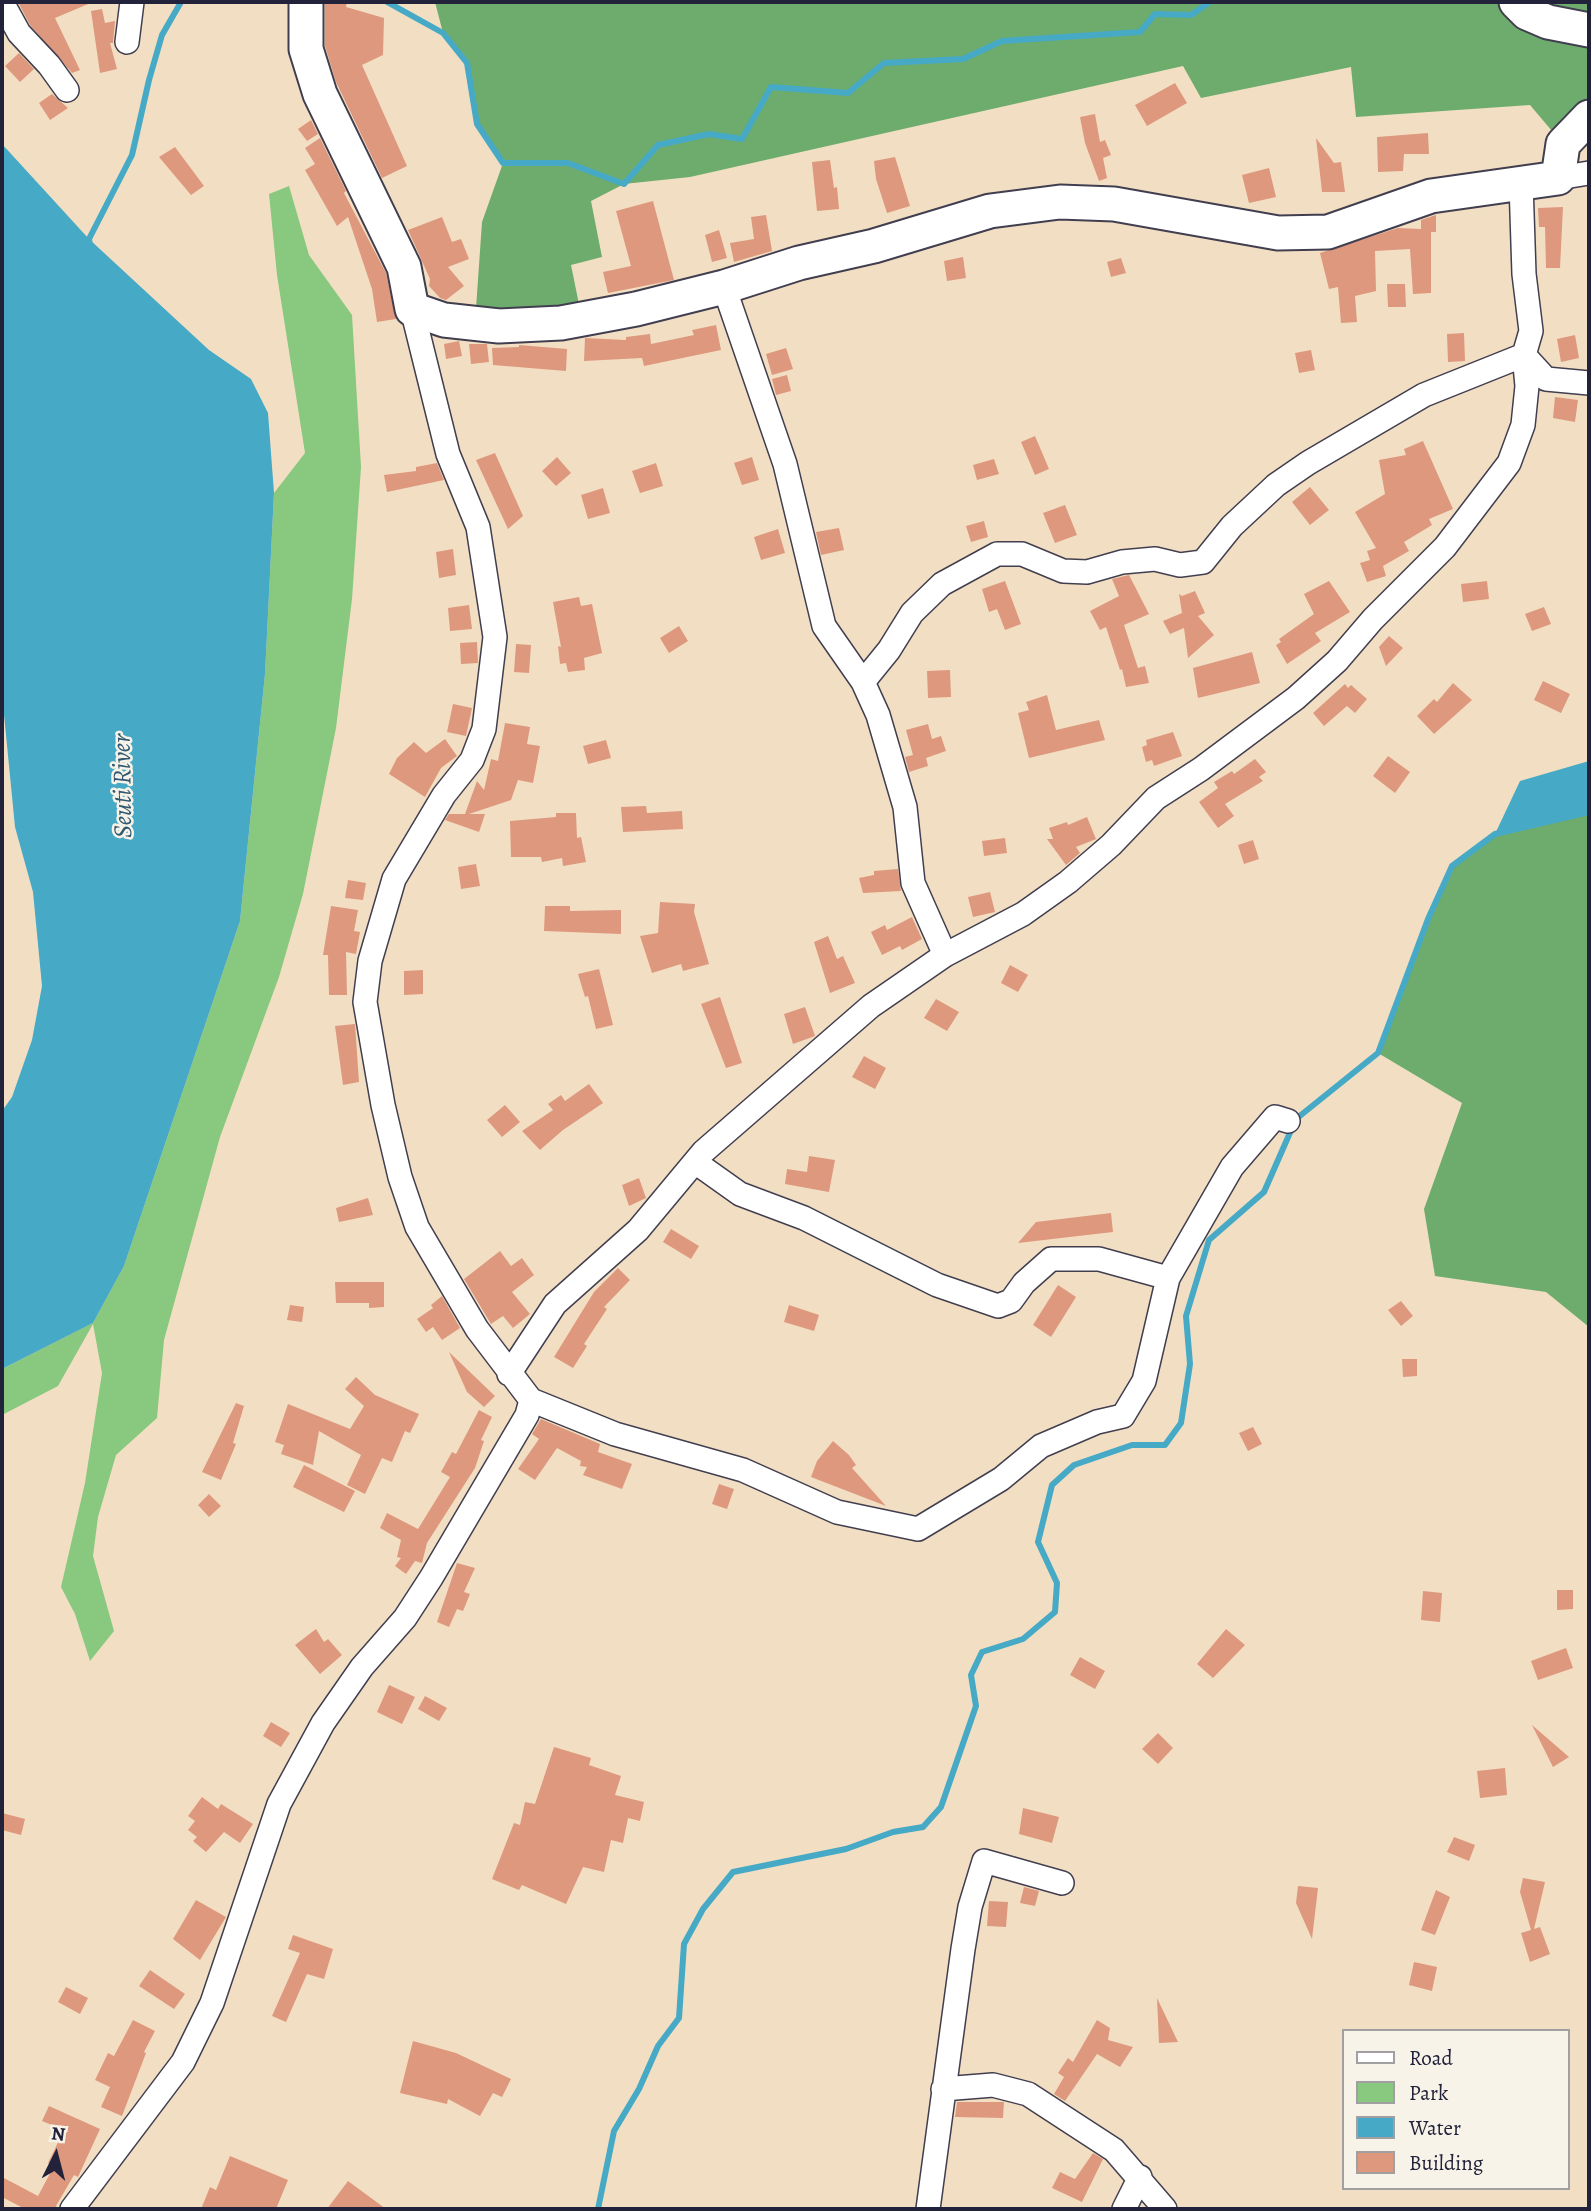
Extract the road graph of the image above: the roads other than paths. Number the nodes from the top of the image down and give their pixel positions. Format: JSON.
{"nodes":[{"id":1,"x":2,"y":2,"type":"edge"},
{"id":2,"x":132,"y":2,"type":"edge"},
{"id":3,"x":306,"y":2,"type":"edge"},
{"id":4,"x":1516,"y":2,"type":"edge"},
{"id":5,"x":1589,"y":30,"type":"edge"},
{"id":6,"x":127,"y":42,"type":"dead end"},
{"id":7,"x":67,"y":90,"type":"dead end"},
{"id":8,"x":1589,"y":117,"type":"edge"},
{"id":9,"x":1573,"y":175,"type":"edge"},
{"id":10,"x":1521,"y":183,"type":"junction"},
{"id":11,"x":724,"y":287,"type":"junction"},
{"id":12,"x":412,"y":309,"type":"junction"},
{"id":13,"x":1524,"y":355,"type":"junction"},
{"id":14,"x":1589,"y":383,"type":"edge"},
{"id":15,"x":863,"y":682,"type":"junction"},
{"id":16,"x":945,"y":955,"type":"junction"},
{"id":17,"x":1288,"y":1121,"type":"dead end"},
{"id":18,"x":695,"y":1162,"type":"junction"},
{"id":19,"x":1168,"y":1278,"type":"junction"},
{"id":20,"x":509,"y":1374,"type":"junction"},
{"id":21,"x":531,"y":1400,"type":"junction"},
{"id":22,"x":1062,"y":1883,"type":"dead end"},
{"id":23,"x":943,"y":2089,"type":"junction"},
{"id":24,"x":1140,"y":2177,"type":"junction"},
{"id":25,"x":72,"y":2209,"type":"edge"},
{"id":26,"x":928,"y":2209,"type":"edge"},
{"id":27,"x":1124,"y":2209,"type":"edge"},
{"id":28,"x":1165,"y":2209,"type":"edge"}],
"edges":[{"from":1,"to":7,"type":"street"},
{"from":2,"to":6,"type":"street"},
{"from":3,"to":12,"type":"street"},
{"from":4,"to":5,"type":"street"},
{"from":8,"to":9,"type":"street"},
{"from":9,"to":10,"type":"street"},
{"from":10,"to":11,"type":"street"},
{"from":10,"to":13,"type":"street"},
{"from":11,"to":12,"type":"street"},
{"from":11,"to":15,"type":"street"},
{"from":12,"to":20,"type":"street"},
{"from":13,"to":14,"type":"street"},
{"from":13,"to":15,"type":"street"},
{"from":13,"to":16,"type":"street"},
{"from":15,"to":16,"type":"street"},
{"from":16,"to":18,"type":"street"},
{"from":17,"to":19,"type":"street"},
{"from":18,"to":19,"type":"street"},
{"from":18,"to":20,"type":"street"},
{"from":19,"to":21,"type":"street"},
{"from":20,"to":21,"type":"street"},
{"from":21,"to":25,"type":"street"},
{"from":22,"to":23,"type":"street"},
{"from":23,"to":24,"type":"street"},
{"from":23,"to":26,"type":"street"},
{"from":24,"to":27,"type":"street"},
{"from":24,"to":28,"type":"street"}]}
